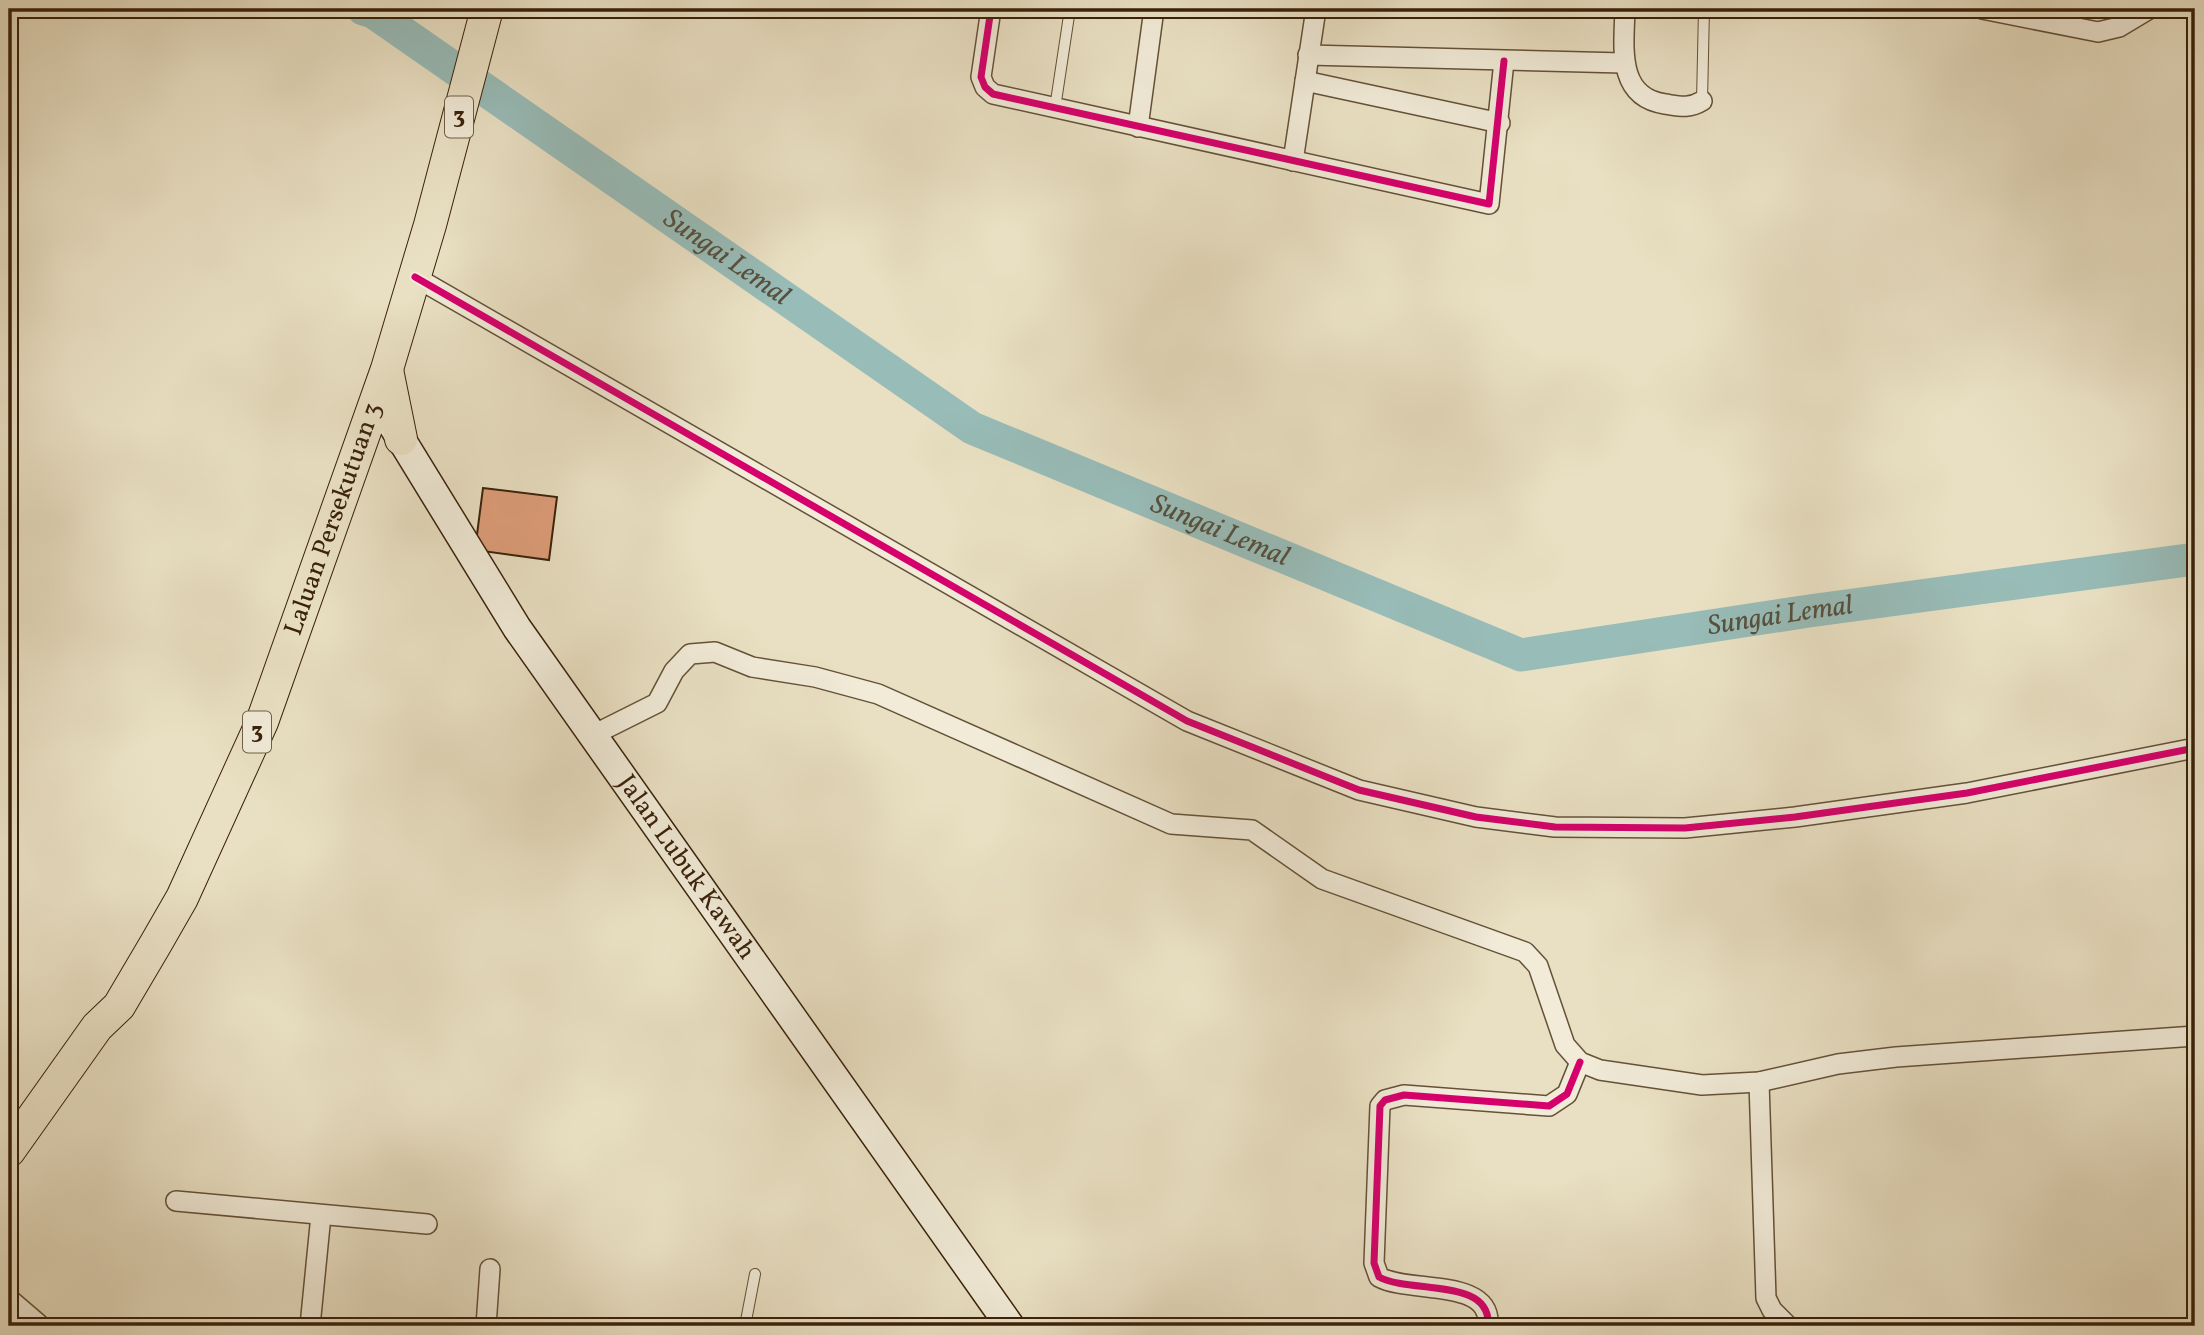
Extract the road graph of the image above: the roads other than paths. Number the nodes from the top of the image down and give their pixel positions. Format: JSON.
{"nodes":[{"id":1,"x":487,"y":9,"type":"edge"},
{"id":2,"x":990,"y":9,"type":"edge"},
{"id":3,"x":1070,"y":9,"type":"edge"},
{"id":4,"x":1154,"y":9,"type":"edge"},
{"id":5,"x":1316,"y":9,"type":"edge"},
{"id":6,"x":1625,"y":9,"type":"edge"},
{"id":7,"x":1704,"y":9,"type":"edge"},
{"id":8,"x":1982,"y":9,"type":"edge"},
{"id":9,"x":2149,"y":9,"type":"edge"},
{"id":10,"x":1308,"y":55,"type":"junction"},
{"id":11,"x":1504,"y":61,"type":"junction"},
{"id":12,"x":1623,"y":63,"type":"junction"},
{"id":13,"x":1304,"y":81,"type":"junction"},
{"id":14,"x":1702,"y":101,"type":"joint"},
{"id":15,"x":1055,"y":108,"type":"junction"},
{"id":16,"x":1500,"y":124,"type":"junction"},
{"id":17,"x":1138,"y":127,"type":"junction"},
{"id":18,"x":1293,"y":162,"type":"junction"},
{"id":19,"x":415,"y":277,"type":"junction"},
{"id":20,"x":382,"y":383,"type":"junction"},
{"id":21,"x":401,"y":439,"type":"junction"},
{"id":22,"x":361,"y":443,"type":"junction"},
{"id":23,"x":595,"y":734,"type":"junction"},
{"id":24,"x":2195,"y":748,"type":"edge"},
{"id":25,"x":119,"y":1006,"type":"junction"},
{"id":26,"x":2195,"y":1037,"type":"edge"},
{"id":27,"x":1580,"y":1062,"type":"junction"},
{"id":28,"x":1759,"y":1082,"type":"junction"},
{"id":29,"x":9,"y":1151,"type":"edge"},
{"id":30,"x":9,"y":1177,"type":"edge"},
{"id":31,"x":176,"y":1201,"type":"dead end"},
{"id":32,"x":321,"y":1215,"type":"junction"},
{"id":33,"x":427,"y":1224,"type":"dead end"},
{"id":34,"x":490,"y":1269,"type":"dead end"},
{"id":35,"x":755,"y":1273,"type":"dead end"},
{"id":36,"x":9,"y":1302,"type":"edge"},
{"id":37,"x":37,"y":1326,"type":"edge"},
{"id":38,"x":310,"y":1326,"type":"edge"},
{"id":39,"x":486,"y":1326,"type":"edge"},
{"id":40,"x":745,"y":1326,"type":"edge"},
{"id":41,"x":1010,"y":1326,"type":"edge"},
{"id":42,"x":1488,"y":1326,"type":"edge"},
{"id":43,"x":1788,"y":1326,"type":"edge"}],
"edges":[{"from":1,"to":19,"type":"highway","name":"Laluan Persekutuan 3","number":"3"},
{"from":2,"to":15,"type":"street"},
{"from":3,"to":15,"type":"lane"},
{"from":4,"to":17,"type":"street"},
{"from":5,"to":10,"type":"street"},
{"from":6,"to":12,"type":"street"},
{"from":7,"to":14,"type":"lane"},
{"from":8,"to":9,"type":"street"},
{"from":10,"to":11,"type":"street"},
{"from":10,"to":13,"type":"street"},
{"from":11,"to":12,"type":"street"},
{"from":11,"to":16,"type":"street"},
{"from":12,"to":14,"type":"street"},
{"from":13,"to":16,"type":"street"},
{"from":13,"to":18,"type":"street"},
{"from":15,"to":17,"type":"street"},
{"from":16,"to":18,"type":"street"},
{"from":17,"to":18,"type":"street"},
{"from":19,"to":20,"type":"highway","name":"Laluan Persekutuan 3","number":"3"},
{"from":19,"to":24,"type":"street"},
{"from":20,"to":21,"type":"highway"},
{"from":20,"to":22,"type":"highway","name":"Laluan Persekutuan 3","number":"3"},
{"from":21,"to":22,"type":"highway"},
{"from":21,"to":23,"type":"main road","name":"Jalan Lubuk Kawah"},
{"from":22,"to":25,"type":"highway","name":"Laluan Persekutuan 3","number":"3"},
{"from":23,"to":27,"type":"street"},
{"from":23,"to":41,"type":"main road","name":"Jalan Lubuk Kawah"},
{"from":25,"to":29,"type":"highway","name":"Laluan Persekutuan 3","number":"3"},
{"from":25,"to":30,"type":"highway","name":"Laluan Persekutuan 3","number":"3"},
{"from":26,"to":28,"type":"street"},
{"from":27,"to":28,"type":"street"},
{"from":27,"to":42,"type":"street"},
{"from":28,"to":43,"type":"street"},
{"from":31,"to":32,"type":"street"},
{"from":32,"to":33,"type":"street"},
{"from":32,"to":38,"type":"street"},
{"from":34,"to":39,"type":"street"},
{"from":35,"to":40,"type":"lane"},
{"from":36,"to":37,"type":"street"}]}
